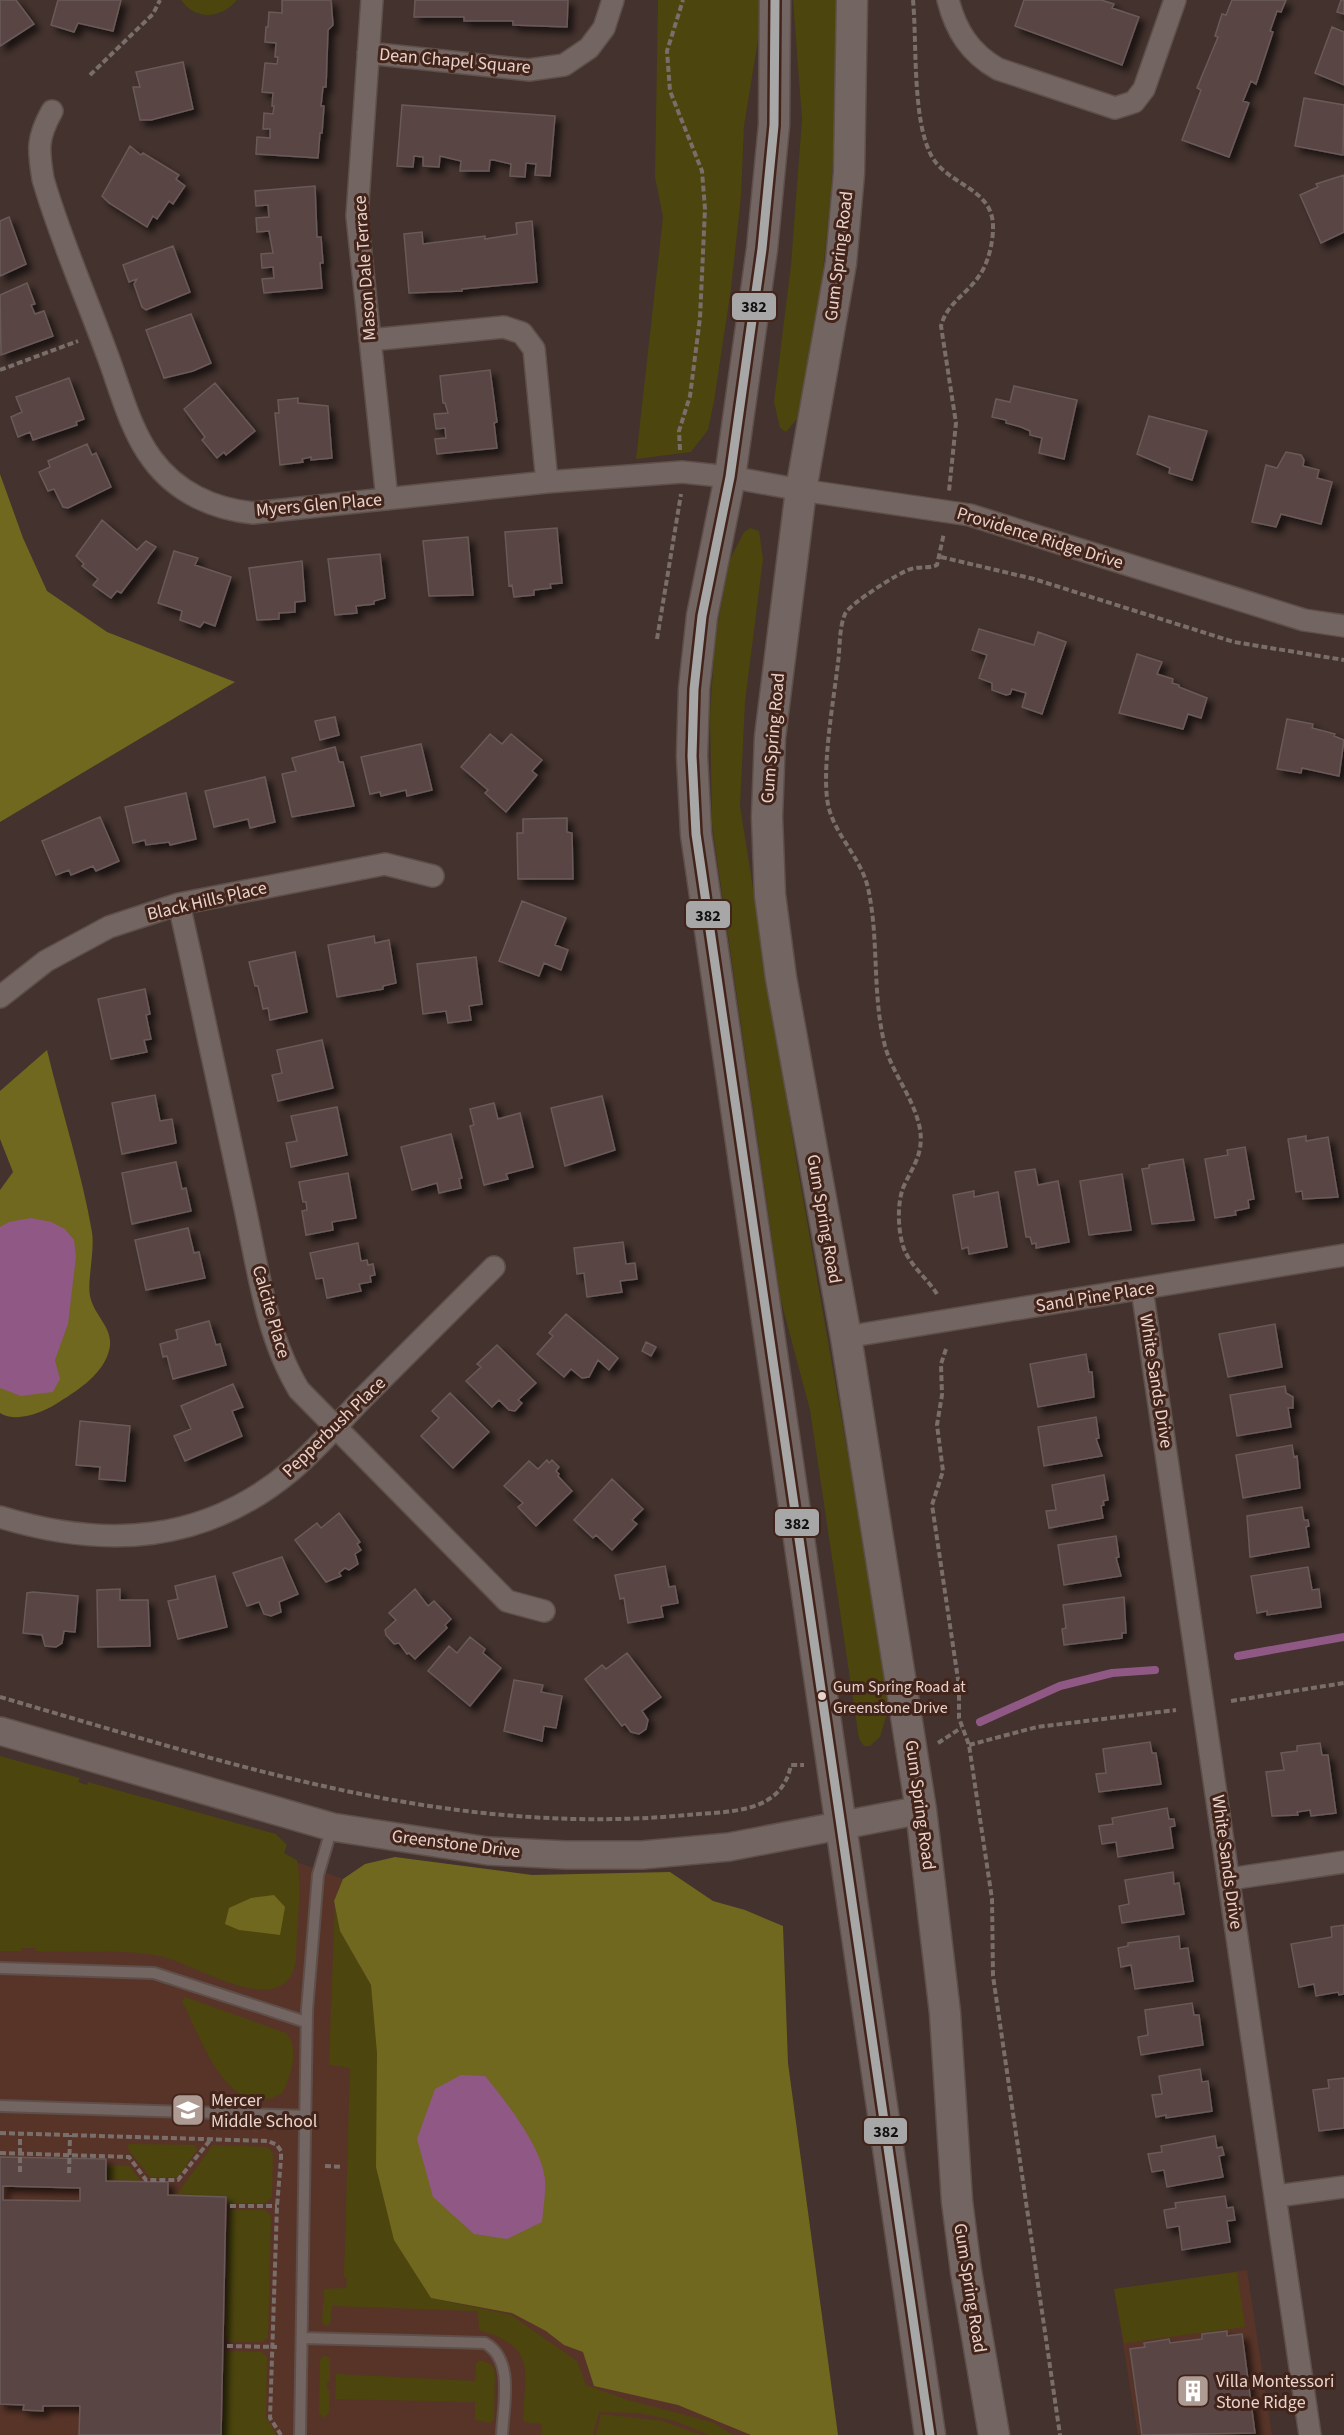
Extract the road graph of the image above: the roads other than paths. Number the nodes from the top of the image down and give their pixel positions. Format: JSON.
{"nodes":[{"id":1,"x":372,"y":0,"type":"edge"},
{"id":2,"x":613,"y":0,"type":"edge"},
{"id":3,"x":775,"y":0,"type":"edge"},
{"id":4,"x":852,"y":0,"type":"edge"},
{"id":5,"x":948,"y":0,"type":"edge"},
{"id":6,"x":1175,"y":0,"type":"edge"},
{"id":7,"x":368,"y":53,"type":"junction"},
{"id":8,"x":52,"y":111,"type":"dead end"},
{"id":9,"x":370,"y":340,"type":"junction"},
{"id":10,"x":730,"y":477,"type":"junction"},
{"id":11,"x":547,"y":482,"type":"junction"},
{"id":12,"x":801,"y":490,"type":"junction"},
{"id":13,"x":387,"y":499,"type":"junction"},
{"id":14,"x":1344,"y":626,"type":"edge"},
{"id":15,"x":433,"y":876,"type":"dead end"},
{"id":16,"x":179,"y":904,"type":"junction"},
{"id":17,"x":0,"y":997,"type":"edge"},
{"id":18,"x":1344,"y":1255,"type":"edge"},
{"id":19,"x":494,"y":1267,"type":"dead end"},
{"id":20,"x":1142,"y":1289,"type":"junction"},
{"id":21,"x":846,"y":1337,"type":"junction"},
{"id":22,"x":336,"y":1426,"type":"junction"},
{"id":23,"x":0,"y":1517,"type":"edge"},
{"id":24,"x":544,"y":1611,"type":"dead end"},
{"id":25,"x":0,"y":1731,"type":"edge"},
{"id":26,"x":921,"y":1810,"type":"junction"},
{"id":27,"x":839,"y":1824,"type":"junction"},
{"id":28,"x":332,"y":1827,"type":"junction"},
{"id":29,"x":1344,"y":1862,"type":"edge"},
{"id":30,"x":1230,"y":1879,"type":"junction"},
{"id":31,"x":0,"y":1968,"type":"edge"},
{"id":32,"x":306,"y":2022,"type":"junction"},
{"id":33,"x":0,"y":2106,"type":"edge"},
{"id":34,"x":306,"y":2116,"type":"junction"},
{"id":35,"x":1344,"y":2187,"type":"edge"},
{"id":36,"x":1277,"y":2196,"type":"junction"},
{"id":37,"x":302,"y":2338,"type":"junction"},
{"id":38,"x":300,"y":2435,"type":"edge"},
{"id":39,"x":502,"y":2435,"type":"edge"},
{"id":40,"x":930,"y":2435,"type":"edge"},
{"id":41,"x":994,"y":2435,"type":"edge"},
{"id":42,"x":1310,"y":2435,"type":"edge"}],
"edges":[{"from":1,"to":7,"type":"street","name":"Mason Dale Terrace"},
{"from":2,"to":7,"type":"street","name":"Dean Chapel Square"},
{"from":3,"to":10,"type":"main road"},
{"from":4,"to":12,"type":"main road","name":"Gum Spring Road"},
{"from":5,"to":6,"type":"street"},
{"from":7,"to":9,"type":"street","name":"Mason Dale Terrace"},
{"from":8,"to":13,"type":"street","name":"Myers Glen Place"},
{"from":9,"to":11,"type":"street"},
{"from":9,"to":13,"type":"street","name":"Mason Dale Terrace"},
{"from":10,"to":11,"type":"street","name":"Myers Glen Place"},
{"from":10,"to":12,"type":"street","name":"Providence Ridge Drive"},
{"from":10,"to":27,"type":"main road"},
{"from":11,"to":13,"type":"street","name":"Myers Glen Place"},
{"from":12,"to":14,"type":"street","name":"Providence Ridge Drive"},
{"from":12,"to":21,"type":"main road","name":"Gum Spring Road"},
{"from":15,"to":16,"type":"street","name":"Black Hills Place"},
{"from":16,"to":17,"type":"street","name":"Black Hills Place"},
{"from":16,"to":22,"type":"street","name":"Calcite Place"},
{"from":18,"to":20,"type":"street","name":"Sand Pine Place"},
{"from":19,"to":22,"type":"street","name":"Pepperbush Place"},
{"from":20,"to":21,"type":"street","name":"Sand Pine Place"},
{"from":20,"to":30,"type":"street","name":"White Sands Drive"},
{"from":21,"to":26,"type":"main road","name":"Gum Spring Road"},
{"from":22,"to":23,"type":"street","name":"Pepperbush Place"},
{"from":22,"to":24,"type":"street","name":"Calcite Place"},
{"from":25,"to":28,"type":"street","name":"Greenstone Drive"},
{"from":26,"to":27,"type":"street","name":"Greenstone Drive"},
{"from":26,"to":41,"type":"main road","name":"Gum Spring Road"},
{"from":27,"to":28,"type":"street","name":"Greenstone Drive"},
{"from":27,"to":40,"type":"main road"},
{"from":28,"to":32,"type":"lane"},
{"from":29,"to":30,"type":"street"},
{"from":30,"to":36,"type":"street","name":"White Sands Drive"},
{"from":31,"to":32,"type":"lane"},
{"from":32,"to":34,"type":"lane"},
{"from":33,"to":34,"type":"lane"},
{"from":34,"to":37,"type":"lane"},
{"from":35,"to":36,"type":"street"},
{"from":36,"to":42,"type":"street","name":"White Sands Drive"},
{"from":37,"to":38,"type":"lane"},
{"from":37,"to":39,"type":"lane"}]}
